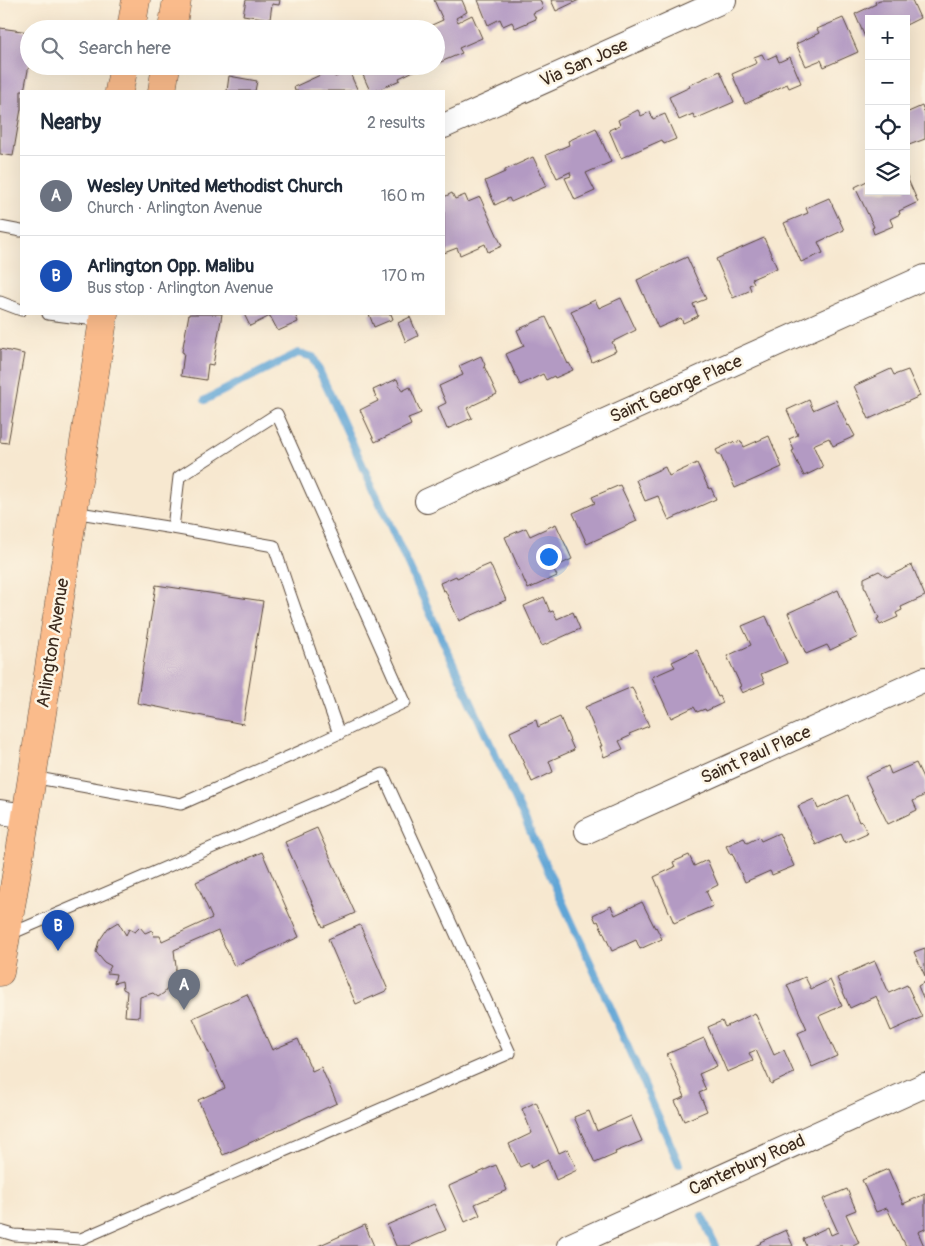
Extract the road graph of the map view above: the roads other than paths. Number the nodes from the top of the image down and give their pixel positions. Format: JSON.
{"nodes":[{"id":1,"x":136,"y":0,"type":"edge"},
{"id":2,"x":177,"y":0,"type":"edge"},
{"id":3,"x":724,"y":0,"type":"edge"},
{"id":4,"x":133,"y":20,"type":"edge"},
{"id":5,"x":174,"y":20,"type":"edge"},
{"id":6,"x":123,"y":75,"type":"edge"},
{"id":7,"x":165,"y":75,"type":"edge"},
{"id":8,"x":120,"y":90,"type":"edge"},
{"id":9,"x":162,"y":90,"type":"edge"},
{"id":10,"x":445,"y":126,"type":"edge"},
{"id":11,"x":0,"y":227,"type":"edge"},
{"id":12,"x":20,"y":231,"type":"edge"},
{"id":13,"x":925,"y":277,"type":"edge"},
{"id":14,"x":0,"y":302,"type":"edge"},
{"id":15,"x":20,"y":310,"type":"edge"},
{"id":16,"x":66,"y":315,"type":"edge"},
{"id":17,"x":103,"y":317,"type":"edge"},
{"id":18,"x":427,"y":501,"type":"dead end"},
{"id":19,"x":73,"y":512,"type":"junction"},
{"id":20,"x":173,"y":528,"type":"junction"},
{"id":21,"x":925,"y":679,"type":"edge"},
{"id":22,"x":339,"y":734,"type":"junction"},
{"id":23,"x":32,"y":777,"type":"junction"},
{"id":24,"x":13,"y":814,"type":"edge"},
{"id":25,"x":587,"y":831,"type":"dead end"},
{"id":26,"x":6,"y":936,"type":"junction"},
{"id":27,"x":0,"y":972,"type":"edge"},
{"id":28,"x":925,"y":1085,"type":"edge"},
{"id":29,"x":0,"y":1231,"type":"edge"},
{"id":30,"x":569,"y":1246,"type":"edge"}],
"edges":[{"from":1,"to":4,"type":"main road"},
{"from":2,"to":5,"type":"main road"},
{"from":3,"to":10,"type":"street","name":"Via San Jose"},
{"from":6,"to":8,"type":"main road"},
{"from":7,"to":9,"type":"main road"},
{"from":11,"to":12,"type":"lane"},
{"from":13,"to":18,"type":"street","name":"Saint George Place"},
{"from":14,"to":15,"type":"lane"},
{"from":16,"to":17,"type":"lane"},
{"from":17,"to":19,"type":"main road","name":"Arlington Avenue"},
{"from":19,"to":20,"type":"lane"},
{"from":19,"to":23,"type":"main road","name":"Arlington Avenue"},
{"from":20,"to":22,"type":"lane"},
{"from":20,"to":22,"type":"lane"},
{"from":21,"to":25,"type":"street","name":"Saint Paul Place"},
{"from":22,"to":23,"type":"lane"},
{"from":23,"to":24,"type":"main road","name":"Arlington Avenue"},
{"from":24,"to":26,"type":"main road","name":"Arlington Avenue"},
{"from":26,"to":27,"type":"main road","name":"Arlington Avenue"},
{"from":26,"to":29,"type":"lane"},
{"from":28,"to":30,"type":"street","name":"Canterbury Road"}]}
